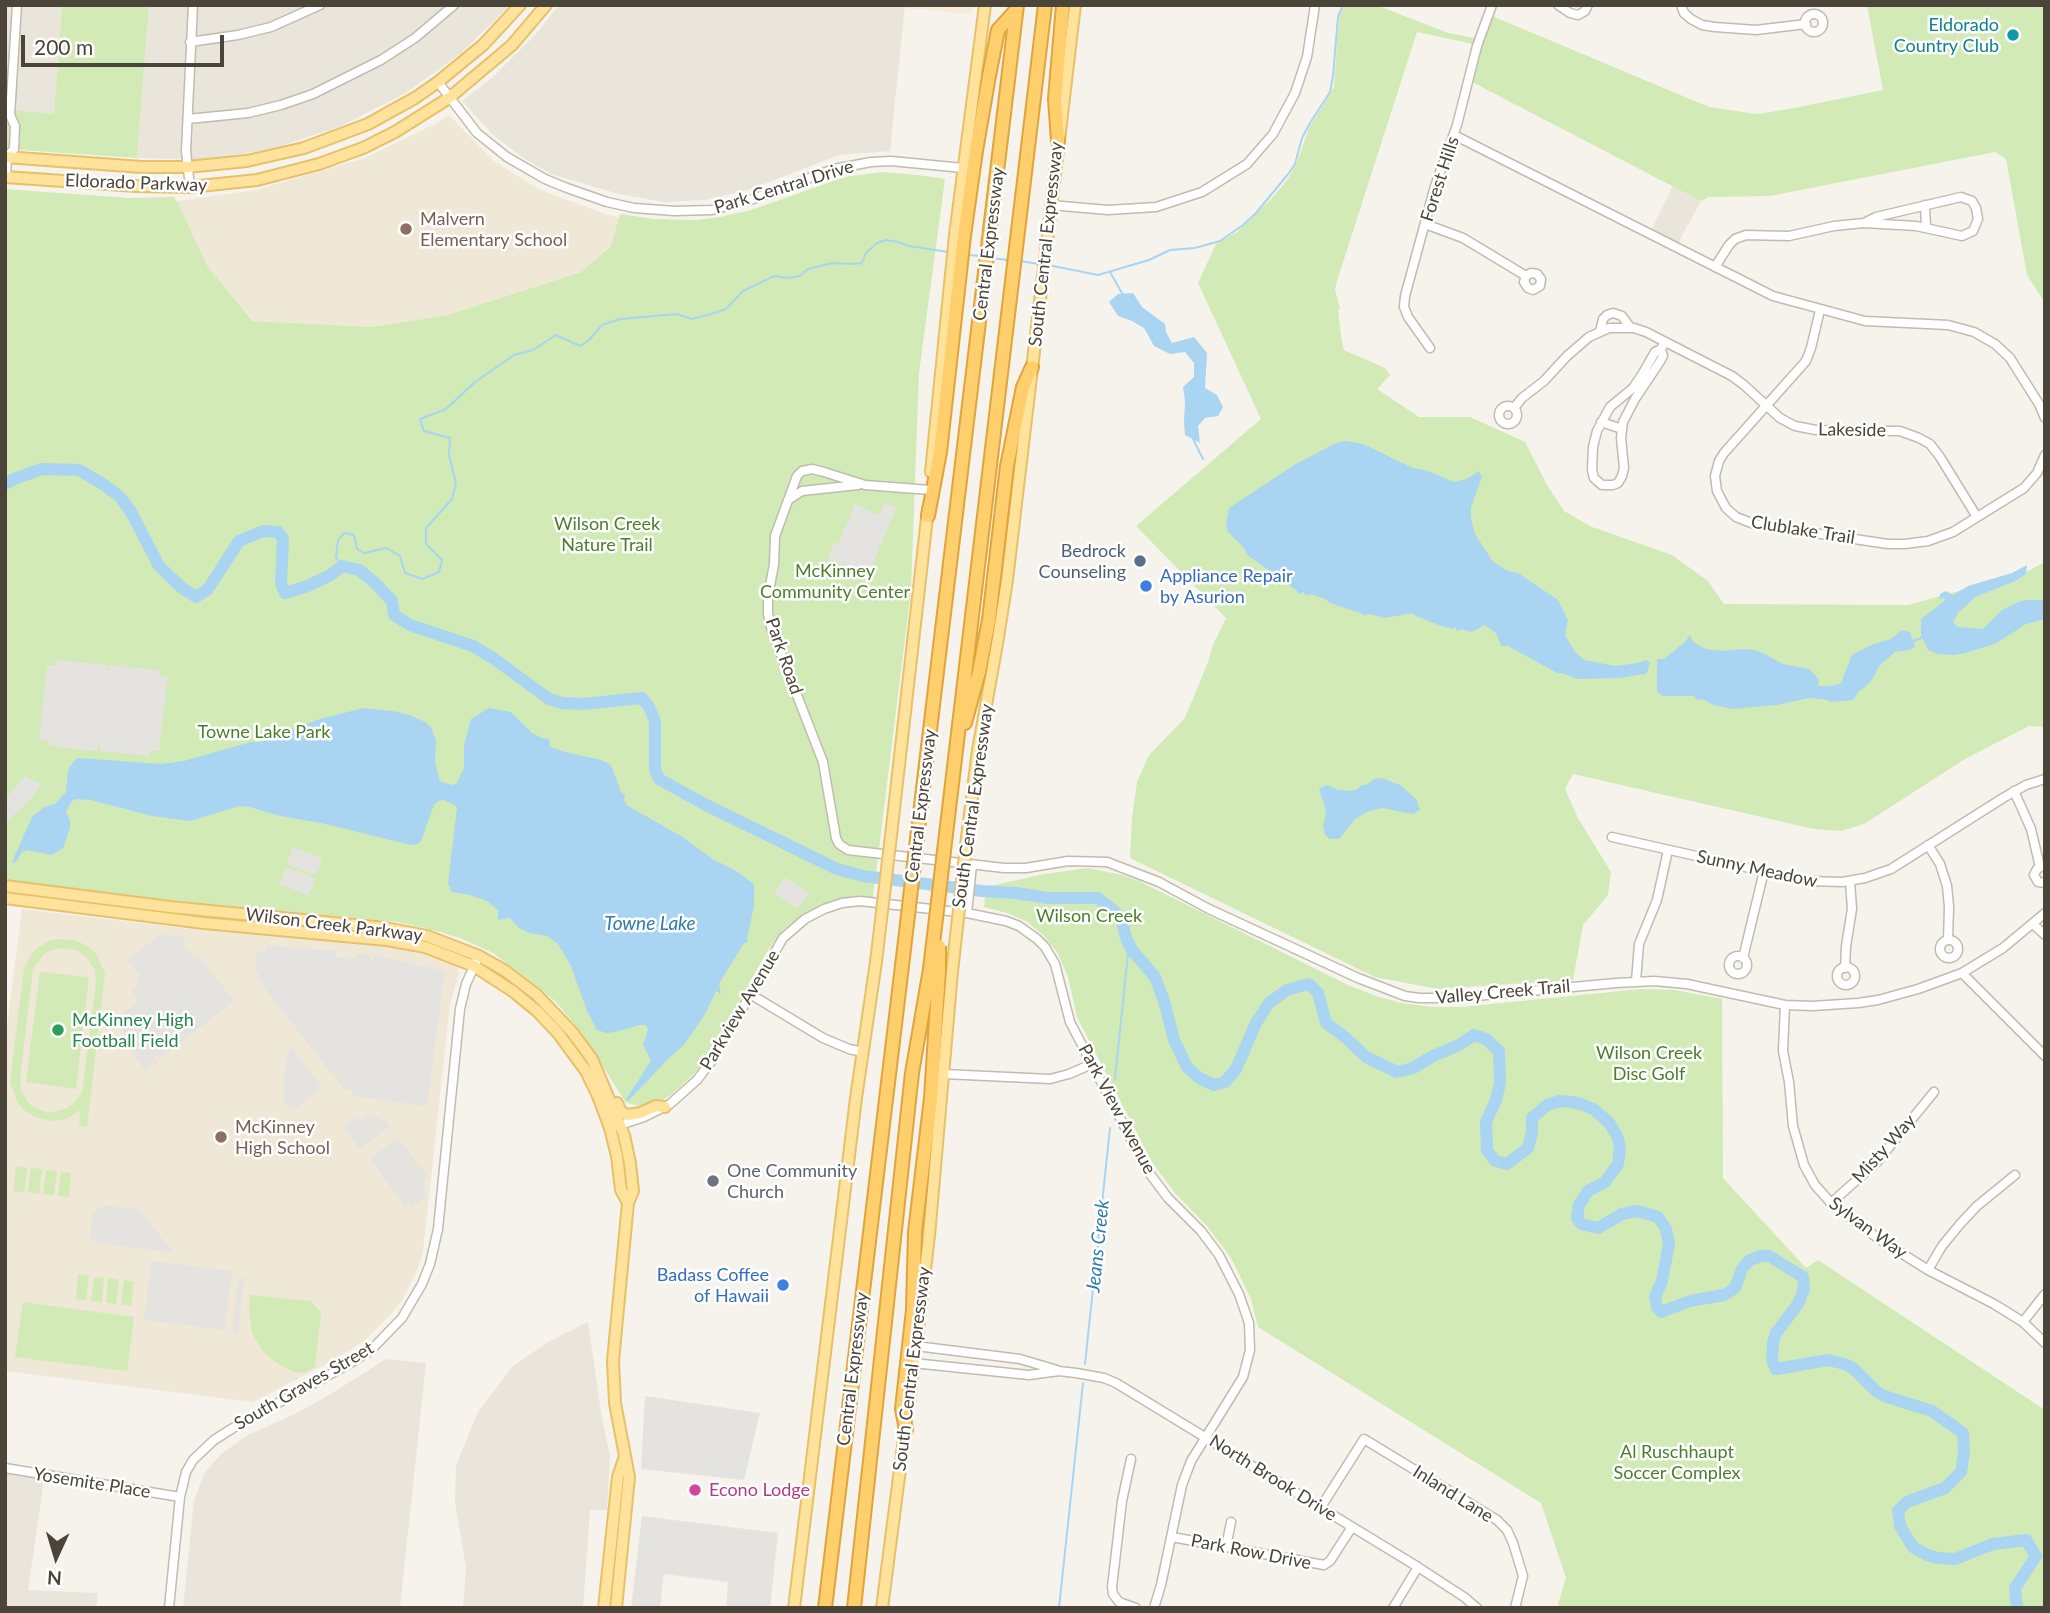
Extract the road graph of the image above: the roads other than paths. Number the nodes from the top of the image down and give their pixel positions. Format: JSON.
{"nodes":[{"id":1,"x":17,"y":5,"type":"edge"},
{"id":2,"x":193,"y":5,"type":"edge"},
{"id":3,"x":320,"y":5,"type":"edge"},
{"id":4,"x":454,"y":5,"type":"edge"},
{"id":5,"x":520,"y":5,"type":"edge"},
{"id":6,"x":546,"y":5,"type":"edge"},
{"id":7,"x":985,"y":5,"type":"edge"},
{"id":8,"x":1045,"y":5,"type":"edge"},
{"id":9,"x":1063,"y":5,"type":"edge"},
{"id":10,"x":1075,"y":5,"type":"edge"},
{"id":11,"x":1315,"y":5,"type":"edge"},
{"id":12,"x":1492,"y":5,"type":"edge"},
{"id":13,"x":1558,"y":5,"type":"edge"},
{"id":14,"x":1588,"y":5,"type":"edge"},
{"id":15,"x":1681,"y":5,"type":"edge"},
{"id":16,"x":1017,"y":7,"type":"edge"},
{"id":17,"x":1806,"y":24,"type":"dead end"},
{"id":18,"x":190,"y":42,"type":"junction"},
{"id":19,"x":9,"y":62,"type":"edge"},
{"id":20,"x":438,"y":82,"type":"junction"},
{"id":21,"x":449,"y":98,"type":"junction"},
{"id":22,"x":8,"y":119,"type":"edge"},
{"id":23,"x":188,"y":119,"type":"junction"},
{"id":24,"x":1454,"y":135,"type":"junction"},
{"id":25,"x":1058,"y":141,"type":"junction"},
{"id":26,"x":6,"y":156,"type":"edge"},
{"id":27,"x":187,"y":167,"type":"junction"},
{"id":28,"x":964,"y":168,"type":"junction"},
{"id":29,"x":5,"y":177,"type":"edge"},
{"id":30,"x":190,"y":187,"type":"junction"},
{"id":31,"x":1050,"y":205,"type":"junction"},
{"id":32,"x":1925,"y":205,"type":"junction"},
{"id":33,"x":1864,"y":223,"type":"junction"},
{"id":34,"x":1425,"y":224,"type":"junction"},
{"id":35,"x":1926,"y":228,"type":"junction"},
{"id":36,"x":960,"y":236,"type":"junction"},
{"id":37,"x":957,"y":266,"type":"junction"},
{"id":38,"x":1715,"y":267,"type":"junction"},
{"id":39,"x":1526,"y":275,"type":"dead end"},
{"id":40,"x":1820,"y":310,"type":"junction"},
{"id":41,"x":1630,"y":327,"type":"junction"},
{"id":42,"x":1600,"y":331,"type":"junction"},
{"id":43,"x":1663,"y":346,"type":"junction"},
{"id":44,"x":1430,"y":348,"type":"dead end"},
{"id":45,"x":1032,"y":367,"type":"junction"},
{"id":46,"x":1766,"y":405,"type":"junction"},
{"id":47,"x":1514,"y":408,"type":"dead end"},
{"id":48,"x":2045,"y":418,"type":"edge"},
{"id":49,"x":1601,"y":422,"type":"junction"},
{"id":50,"x":1622,"y":429,"type":"junction"},
{"id":51,"x":2045,"y":455,"type":"edge"},
{"id":52,"x":865,"y":485,"type":"junction"},
{"id":53,"x":930,"y":490,"type":"junction"},
{"id":54,"x":788,"y":500,"type":"junction"},
{"id":55,"x":928,"y":516,"type":"junction"},
{"id":56,"x":1977,"y":517,"type":"junction"},
{"id":57,"x":957,"y":746,"type":"junction"},
{"id":58,"x":2045,"y":779,"type":"edge"},
{"id":59,"x":2014,"y":791,"type":"junction"},
{"id":60,"x":1612,"y":838,"type":"dead end"},
{"id":61,"x":1928,"y":845,"type":"junction"},
{"id":62,"x":1668,"y":850,"type":"junction"},
{"id":63,"x":881,"y":854,"type":"joint"},
{"id":64,"x":972,"y":865,"type":"junction"},
{"id":65,"x":2042,"y":866,"type":"edge"},
{"id":66,"x":1764,"y":872,"type":"junction"},
{"id":67,"x":1850,"y":881,"type":"junction"},
{"id":68,"x":2045,"y":883,"type":"edge"},
{"id":69,"x":5,"y":886,"type":"edge"},
{"id":70,"x":5,"y":898,"type":"edge"},
{"id":71,"x":967,"y":913,"type":"junction"},
{"id":72,"x":2045,"y":914,"type":"edge"},
{"id":73,"x":2033,"y":924,"type":"junction"},
{"id":74,"x":413,"y":932,"type":"junction"},
{"id":75,"x":2045,"y":935,"type":"edge"},
{"id":76,"x":349,"y":936,"type":"junction"},
{"id":77,"x":1948,"y":940,"type":"dead end"},
{"id":78,"x":1743,"y":958,"type":"dead end"},
{"id":79,"x":476,"y":961,"type":"junction"},
{"id":80,"x":1845,"y":968,"type":"dead end"},
{"id":81,"x":940,"y":970,"type":"junction"},
{"id":82,"x":1962,"y":973,"type":"junction"},
{"id":83,"x":1636,"y":981,"type":"junction"},
{"id":84,"x":751,"y":994,"type":"junction"},
{"id":85,"x":1785,"y":1005,"type":"junction"},
{"id":86,"x":583,"y":1045,"type":"junction"},
{"id":87,"x":863,"y":1052,"type":"junction"},
{"id":88,"x":2045,"y":1056,"type":"edge"},
{"id":89,"x":1093,"y":1064,"type":"junction"},
{"id":90,"x":944,"y":1074,"type":"junction"},
{"id":91,"x":1934,"y":1091,"type":"dead end"},
{"id":92,"x":665,"y":1107,"type":"junction"},
{"id":93,"x":615,"y":1127,"type":"junction"},
{"id":94,"x":2015,"y":1175,"type":"dead end"},
{"id":95,"x":1831,"y":1203,"type":"junction"},
{"id":96,"x":1928,"y":1270,"type":"junction"},
{"id":97,"x":2045,"y":1294,"type":"edge"},
{"id":98,"x":2023,"y":1322,"type":"junction"},
{"id":99,"x":2045,"y":1343,"type":"edge"},
{"id":100,"x":916,"y":1346,"type":"junction"},
{"id":101,"x":989,"y":1355,"type":"junction"},
{"id":102,"x":914,"y":1363,"type":"junction"},
{"id":103,"x":1059,"y":1371,"type":"junction"},
{"id":104,"x":987,"y":1372,"type":"junction"},
{"id":105,"x":906,"y":1430,"type":"junction"},
{"id":106,"x":1206,"y":1437,"type":"junction"},
{"id":107,"x":625,"y":1459,"type":"junction"},
{"id":108,"x":1130,"y":1459,"type":"dead end"},
{"id":109,"x":5,"y":1468,"type":"edge"},
{"id":110,"x":180,"y":1497,"type":"junction"},
{"id":111,"x":1321,"y":1507,"type":"junction"},
{"id":112,"x":1231,"y":1522,"type":"dead end"},
{"id":113,"x":1352,"y":1527,"type":"junction"},
{"id":114,"x":1171,"y":1537,"type":"junction"},
{"id":115,"x":1226,"y":1547,"type":"junction"},
{"id":116,"x":1418,"y":1567,"type":"junction"},
{"id":117,"x":169,"y":1608,"type":"edge"},
{"id":118,"x":604,"y":1608,"type":"edge"},
{"id":119,"x":616,"y":1608,"type":"edge"},
{"id":120,"x":794,"y":1608,"type":"edge"},
{"id":121,"x":825,"y":1608,"type":"edge"},
{"id":122,"x":854,"y":1608,"type":"edge"},
{"id":123,"x":882,"y":1608,"type":"edge"},
{"id":124,"x":1136,"y":1608,"type":"edge"},
{"id":125,"x":1154,"y":1608,"type":"edge"},
{"id":126,"x":1393,"y":1608,"type":"edge"},
{"id":127,"x":1477,"y":1608,"type":"edge"},
{"id":128,"x":1516,"y":1608,"type":"edge"}],
"edges":[{"from":1,"to":19,"type":"street"},
{"from":2,"to":18,"type":"street"},
{"from":3,"to":18,"type":"street"},
{"from":4,"to":23,"type":"street"},
{"from":5,"to":20,"type":"main road","name":"Eldorado Parkway"},
{"from":6,"to":21,"type":"main road","name":"Eldorado Parkway"},
{"from":7,"to":28,"type":"main road"},
{"from":8,"to":57,"type":"highway","name":"Central Expressway"},
{"from":9,"to":25,"type":"highway"},
{"from":10,"to":25,"type":"main road","name":"South Central Expressway"},
{"from":11,"to":31,"type":"street"},
{"from":12,"to":24,"type":"street","name":"Forest Hills"},
{"from":13,"to":14,"type":"street"},
{"from":15,"to":17,"type":"street"},
{"from":16,"to":36,"type":"highway"},
{"from":16,"to":121,"type":"highway","name":"Central Expressway","bridge":true},
{"from":18,"to":23,"type":"street"},
{"from":19,"to":22,"type":"street"},
{"from":20,"to":21,"type":"street","name":"Park Central Drive"},
{"from":20,"to":27,"type":"main road","name":"Eldorado Parkway"},
{"from":21,"to":28,"type":"street","name":"Park Central Drive"},
{"from":21,"to":30,"type":"main road","name":"Eldorado Parkway"},
{"from":22,"to":26,"type":"street"},
{"from":23,"to":27,"type":"street"},
{"from":24,"to":34,"type":"street","name":"Forest Hills"},
{"from":24,"to":38,"type":"street"},
{"from":25,"to":31,"type":"main road","name":"South Central Expressway"},
{"from":26,"to":27,"type":"main road","name":"Eldorado Parkway"},
{"from":26,"to":29,"type":"street"},
{"from":27,"to":30,"type":"street"},
{"from":28,"to":36,"type":"main road"},
{"from":29,"to":30,"type":"main road","name":"Eldorado Parkway"},
{"from":31,"to":45,"type":"main road","name":"South Central Expressway"},
{"from":32,"to":33,"type":"street"},
{"from":32,"to":35,"type":"street"},
{"from":32,"to":35,"type":"street"},
{"from":33,"to":35,"type":"street"},
{"from":33,"to":38,"type":"street"},
{"from":34,"to":39,"type":"street"},
{"from":34,"to":44,"type":"street","name":"Forest Hills"},
{"from":36,"to":37,"type":"highway"},
{"from":37,"to":53,"type":"main road"},
{"from":37,"to":55,"type":"highway"},
{"from":38,"to":40,"type":"street"},
{"from":40,"to":46,"type":"street","name":"Clublake Trail"},
{"from":40,"to":48,"type":"street"},
{"from":41,"to":42,"type":"street","name":"Lakeside"},
{"from":41,"to":42,"type":"street","name":"Lakeside"},
{"from":41,"to":43,"type":"street","name":"Lakeside"},
{"from":42,"to":47,"type":"street","name":"Lakeside"},
{"from":43,"to":46,"type":"street","name":"Lakeside"},
{"from":43,"to":49,"type":"street"},
{"from":43,"to":50,"type":"street"},
{"from":45,"to":57,"type":"highway"},
{"from":45,"to":81,"type":"main road","name":"South Central Expressway","bridge":true},
{"from":46,"to":56,"type":"street","name":"Lakeside"},
{"from":46,"to":56,"type":"street","name":"Clublake Trail"},
{"from":49,"to":50,"type":"street"},
{"from":49,"to":50,"type":"street"},
{"from":51,"to":56,"type":"street","name":"Clublake Trail"},
{"from":52,"to":53,"type":"street","name":"Park Road"},
{"from":52,"to":54,"type":"street"},
{"from":52,"to":54,"type":"street","name":"Park Road"},
{"from":53,"to":55,"type":"main road"},
{"from":54,"to":63,"type":"street","name":"Park Road"},
{"from":55,"to":87,"type":"main road","bridge":true},
{"from":57,"to":81,"type":"highway","name":"Central Expressway","bridge":true},
{"from":58,"to":59,"type":"street","name":"Sunny Meadow"},
{"from":59,"to":61,"type":"street","name":"Sunny Meadow"},
{"from":59,"to":65,"type":"street"},
{"from":60,"to":62,"type":"street","name":"Sunny Meadow"},
{"from":61,"to":67,"type":"street","name":"Sunny Meadow"},
{"from":61,"to":77,"type":"street"},
{"from":62,"to":66,"type":"street","name":"Sunny Meadow"},
{"from":62,"to":83,"type":"street"},
{"from":63,"to":64,"type":"street","name":"Valley Creek Trail"},
{"from":64,"to":71,"type":"street"},
{"from":64,"to":83,"type":"street","name":"Valley Creek Trail"},
{"from":65,"to":68,"type":"street"},
{"from":66,"to":67,"type":"street","name":"Sunny Meadow"},
{"from":66,"to":78,"type":"street"},
{"from":67,"to":80,"type":"street"},
{"from":69,"to":74,"type":"main road","name":"Wilson Creek Parkway"},
{"from":70,"to":76,"type":"main road","name":"Wilson Creek Parkway"},
{"from":71,"to":84,"type":"street","name":"Parkview Avenue"},
{"from":71,"to":89,"type":"street","name":"Park View Avenue"},
{"from":72,"to":73,"type":"street","name":"Valley Creek Trail"},
{"from":73,"to":75,"type":"street"},
{"from":73,"to":82,"type":"street","name":"Valley Creek Trail"},
{"from":74,"to":76,"type":"main road"},
{"from":74,"to":79,"type":"main road","name":"Wilson Creek Parkway"},
{"from":76,"to":79,"type":"main road","name":"Wilson Creek Parkway"},
{"from":79,"to":86,"type":"main road","name":"Wilson Creek Parkway"},
{"from":79,"to":93,"type":"main road","name":"Wilson Creek Parkway"},
{"from":79,"to":110,"type":"street","name":"South Graves Street"},
{"from":81,"to":90,"type":"main road","name":"South Central Expressway"},
{"from":81,"to":105,"type":"highway"},
{"from":81,"to":122,"type":"highway","name":"Central Expressway"},
{"from":82,"to":85,"type":"street","name":"Valley Creek Trail"},
{"from":82,"to":88,"type":"street"},
{"from":83,"to":85,"type":"street","name":"Valley Creek Trail"},
{"from":84,"to":87,"type":"street"},
{"from":84,"to":92,"type":"street","name":"Parkview Avenue"},
{"from":85,"to":95,"type":"street","name":"Sylvan Way"},
{"from":86,"to":92,"type":"main road"},
{"from":86,"to":93,"type":"main road","name":"Wilson Creek Parkway"},
{"from":87,"to":120,"type":"main road"},
{"from":89,"to":90,"type":"street"},
{"from":89,"to":106,"type":"street","name":"Park View Avenue"},
{"from":90,"to":100,"type":"main road","name":"South Central Expressway"},
{"from":91,"to":95,"type":"street","name":"Misty Way"},
{"from":92,"to":93,"type":"street","name":"Parkview Avenue"},
{"from":93,"to":107,"type":"main road","name":"Wilson Creek Parkway"},
{"from":94,"to":96,"type":"street"},
{"from":95,"to":96,"type":"street","name":"Sylvan Way"},
{"from":96,"to":98,"type":"street","name":"Sylvan Way"},
{"from":97,"to":98,"type":"street"},
{"from":98,"to":99,"type":"street","name":"Sylvan Way"},
{"from":100,"to":101,"type":"street","name":"North Brook Drive"},
{"from":100,"to":102,"type":"main road","name":"South Central Expressway"},
{"from":101,"to":103,"type":"street","name":"North Brook Drive"},
{"from":101,"to":104,"type":"street"},
{"from":102,"to":104,"type":"street","name":"North Brook Drive"},
{"from":102,"to":105,"type":"main road","name":"South Central Expressway"},
{"from":103,"to":104,"type":"street","name":"North Brook Drive"},
{"from":103,"to":106,"type":"street","name":"North Brook Drive"},
{"from":105,"to":123,"type":"main road","name":"South Central Expressway"},
{"from":106,"to":111,"type":"street","name":"North Brook Drive"},
{"from":106,"to":114,"type":"street","name":"Park View Avenue"},
{"from":107,"to":118,"type":"main road","name":"Wilson Creek Parkway"},
{"from":107,"to":119,"type":"main road","name":"Wilson Creek Parkway"},
{"from":108,"to":124,"type":"street"},
{"from":109,"to":110,"type":"street","name":"Yosemite Place"},
{"from":110,"to":117,"type":"street","name":"South Graves Street"},
{"from":111,"to":113,"type":"street","name":"North Brook Drive"},
{"from":111,"to":128,"type":"street","name":"Inland Lane"},
{"from":112,"to":115,"type":"street"},
{"from":113,"to":115,"type":"street","name":"Park Row Drive"},
{"from":113,"to":116,"type":"street","name":"North Brook Drive"},
{"from":114,"to":115,"type":"street","name":"Park Row Drive"},
{"from":114,"to":125,"type":"street","name":"Park View Avenue"},
{"from":116,"to":126,"type":"street"},
{"from":116,"to":127,"type":"street","name":"North Brook Drive"}]}
